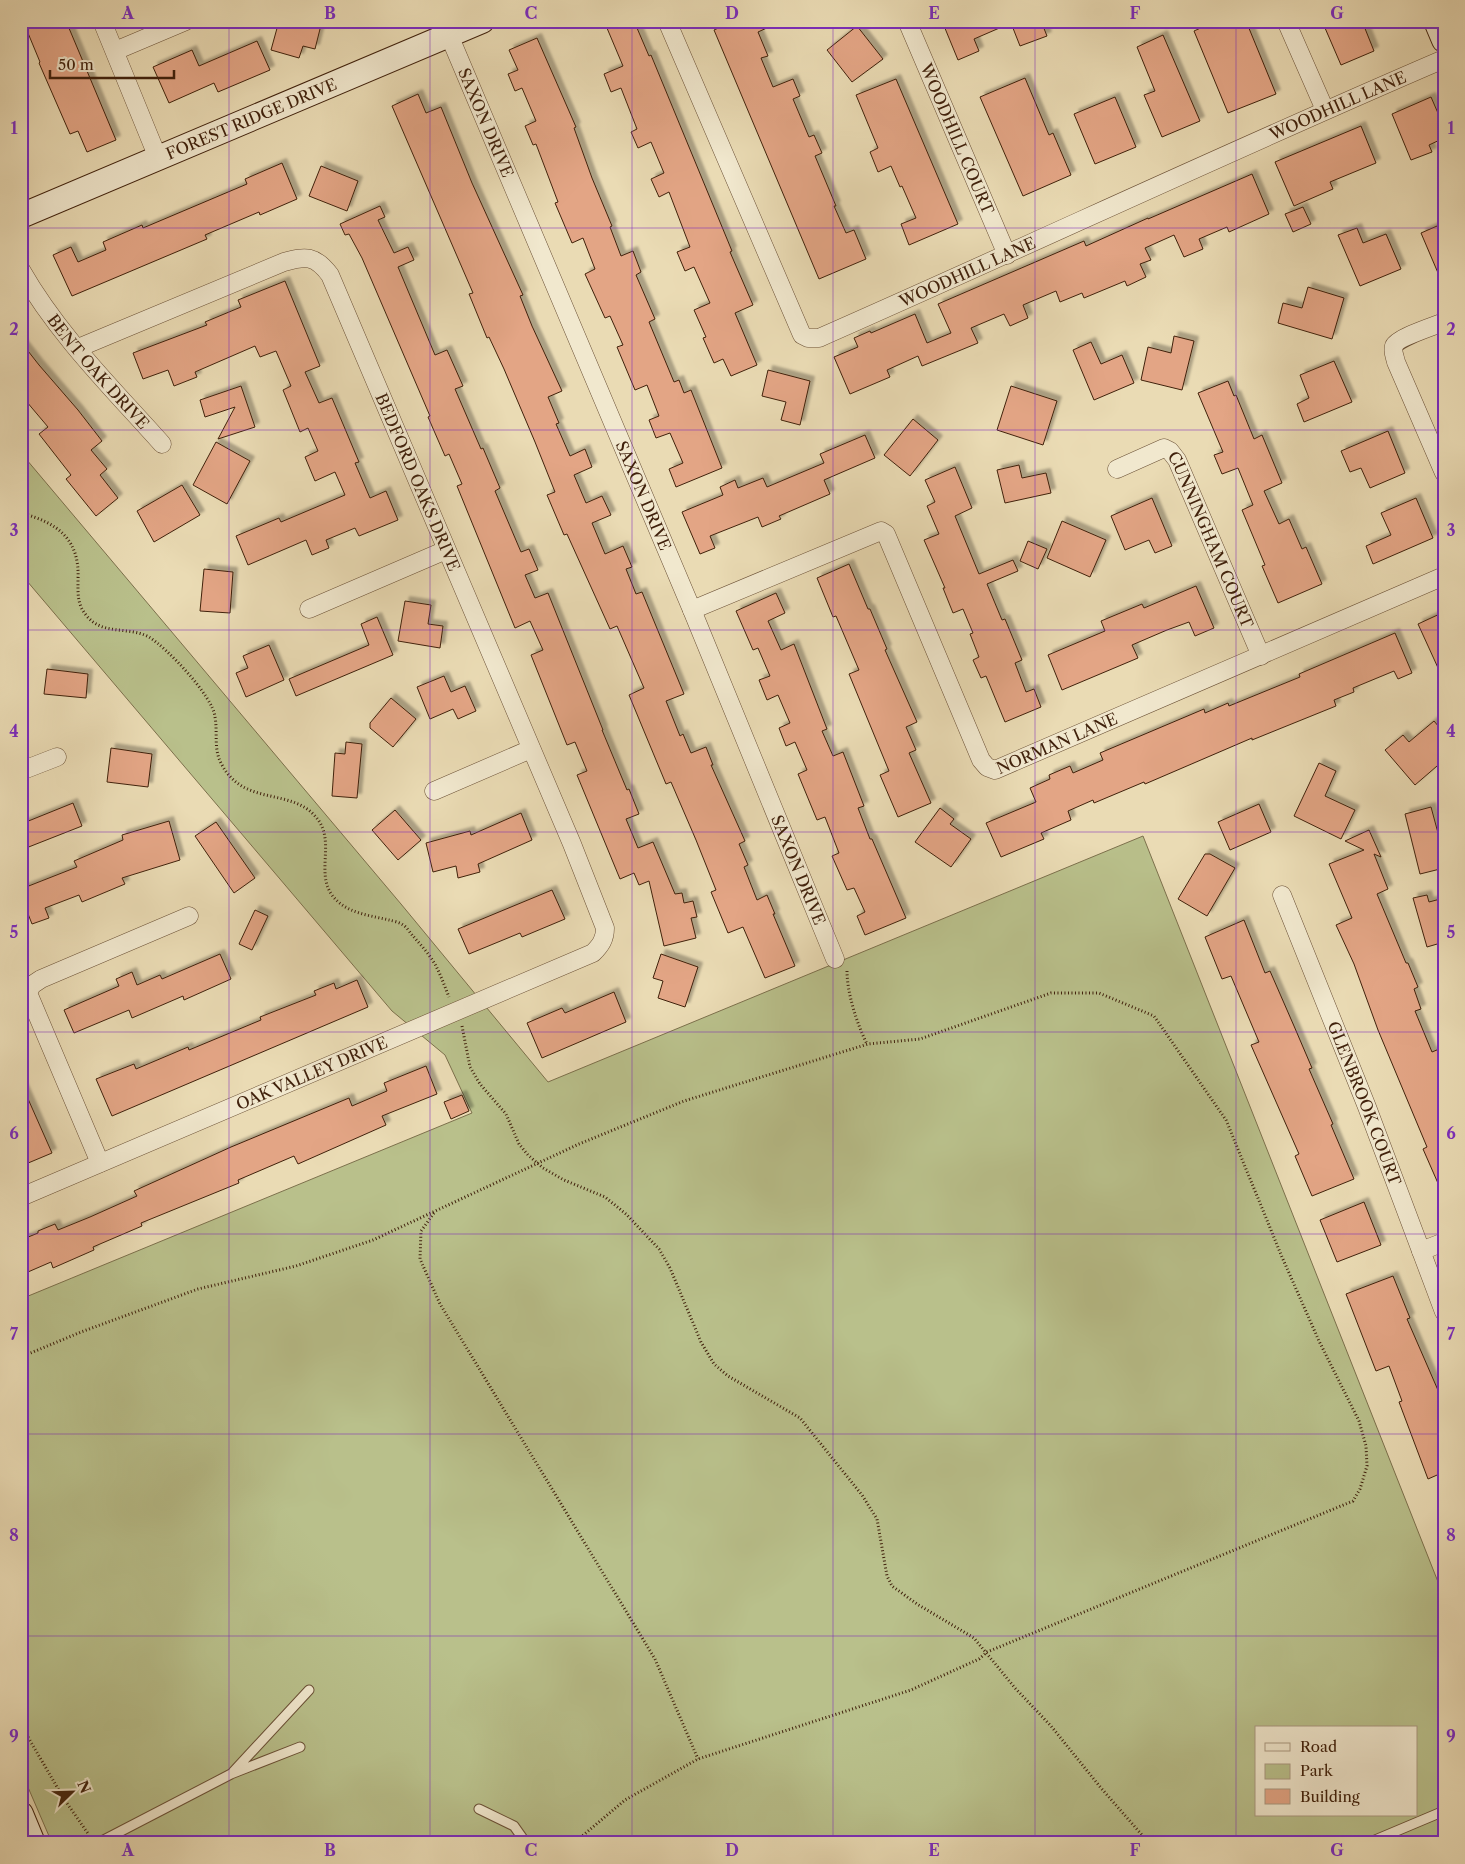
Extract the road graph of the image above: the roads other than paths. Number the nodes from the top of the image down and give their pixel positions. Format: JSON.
{"nodes":[{"id":1,"x":102,"y":21,"type":"edge"},
{"id":2,"x":186,"y":21,"type":"edge"},
{"id":3,"x":482,"y":21,"type":"edge"},
{"id":4,"x":667,"y":21,"type":"edge"},
{"id":5,"x":907,"y":21,"type":"edge"},
{"id":6,"x":1286,"y":21,"type":"edge"},
{"id":7,"x":1436,"y":21,"type":"edge"},
{"id":8,"x":449,"y":35,"type":"junction"},
{"id":9,"x":1444,"y":40,"type":"edge"},
{"id":10,"x":115,"y":51,"type":"junction"},
{"id":11,"x":1444,"y":59,"type":"edge"},
{"id":12,"x":1325,"y":110,"type":"junction"},
{"id":13,"x":158,"y":158,"type":"junction"},
{"id":14,"x":21,"y":216,"type":"edge"},
{"id":15,"x":1008,"y":255,"type":"junction"},
{"id":16,"x":21,"y":270,"type":"edge"},
{"id":17,"x":1444,"y":322,"type":"edge"},
{"id":18,"x":78,"y":348,"type":"junction"},
{"id":19,"x":162,"y":444,"type":"dead end"},
{"id":20,"x":1117,"y":469,"type":"dead end"},
{"id":21,"x":1444,"y":473,"type":"edge"},
{"id":22,"x":446,"y":550,"type":"junction"},
{"id":23,"x":1444,"y":576,"type":"edge"},
{"id":24,"x":309,"y":609,"type":"dead end"},
{"id":25,"x":692,"y":610,"type":"junction"},
{"id":26,"x":1261,"y":656,"type":"junction"},
{"id":27,"x":531,"y":749,"type":"junction"},
{"id":28,"x":57,"y":757,"type":"dead end"},
{"id":29,"x":21,"y":772,"type":"edge"},
{"id":30,"x":434,"y":791,"type":"dead end"},
{"id":31,"x":1282,"y":895,"type":"dead end"},
{"id":32,"x":190,"y":916,"type":"dead end"},
{"id":33,"x":601,"y":946,"type":"joint"},
{"id":34,"x":835,"y":959,"type":"road end"},
{"id":35,"x":100,"y":1163,"type":"junction"},
{"id":36,"x":21,"y":1197,"type":"edge"},
{"id":37,"x":1444,"y":1242,"type":"edge"},
{"id":38,"x":1421,"y":1251,"type":"junction"},
{"id":39,"x":1444,"y":1312,"type":"edge"},
{"id":40,"x":309,"y":1690,"type":"dead end"},
{"id":41,"x":300,"y":1747,"type":"dead end"},
{"id":42,"x":231,"y":1774,"type":"junction"},
{"id":43,"x":479,"y":1808,"type":"dead end"},
{"id":44,"x":1444,"y":1811,"type":"edge"},
{"id":45,"x":21,"y":1814,"type":"edge"},
{"id":46,"x":94,"y":1840,"type":"edge"},
{"id":47,"x":33,"y":1843,"type":"edge"},
{"id":48,"x":526,"y":1843,"type":"edge"},
{"id":49,"x":1368,"y":1843,"type":"edge"}],
"edges":[{"from":1,"to":10,"type":"street"},
{"from":2,"to":10,"type":"street"},
{"from":3,"to":8,"type":"main road","name":"FOREST RIDGE DRIVE"},
{"from":4,"to":15,"type":"street","name":"WOODHILL LANE"},
{"from":5,"to":15,"type":"street","name":"WOODHILL COURT"},
{"from":6,"to":12,"type":"street"},
{"from":7,"to":9,"type":"main road"},
{"from":8,"to":13,"type":"main road","name":"FOREST RIDGE DRIVE"},
{"from":8,"to":25,"type":"street","name":"SAXON DRIVE"},
{"from":10,"to":13,"type":"street"},
{"from":11,"to":12,"type":"street","name":"WOODHILL LANE"},
{"from":12,"to":15,"type":"street","name":"WOODHILL LANE"},
{"from":13,"to":14,"type":"main road","name":"FOREST RIDGE DRIVE"},
{"from":16,"to":18,"type":"street","name":"BENT OAK DRIVE"},
{"from":17,"to":21,"type":"street"},
{"from":18,"to":19,"type":"street","name":"BENT OAK DRIVE"},
{"from":18,"to":22,"type":"street","name":"BEDFORD OAKS DRIVE"},
{"from":20,"to":26,"type":"street","name":"CUNNINGHAM COURT"},
{"from":22,"to":24,"type":"street"},
{"from":22,"to":27,"type":"street","name":"BEDFORD OAKS DRIVE"},
{"from":23,"to":26,"type":"street","name":"NORMAN LANE"},
{"from":25,"to":26,"type":"street","name":"NORMAN LANE"},
{"from":25,"to":34,"type":"street","name":"SAXON DRIVE"},
{"from":27,"to":30,"type":"street"},
{"from":27,"to":33,"type":"street","name":"BEDFORD OAKS DRIVE"},
{"from":28,"to":29,"type":"street"},
{"from":31,"to":38,"type":"street","name":"GLENBROOK COURT"},
{"from":32,"to":35,"type":"street"},
{"from":33,"to":35,"type":"street","name":"OAK VALLEY DRIVE"},
{"from":35,"to":36,"type":"street","name":"OAK VALLEY DRIVE"},
{"from":37,"to":38,"type":"street"},
{"from":38,"to":39,"type":"street","name":"GLENBROOK COURT"},
{"from":40,"to":42,"type":"lane"},
{"from":41,"to":42,"type":"lane"},
{"from":42,"to":46,"type":"lane"},
{"from":43,"to":48,"type":"lane"},
{"from":44,"to":49,"type":"lane"},
{"from":45,"to":47,"type":"main road"}]}
